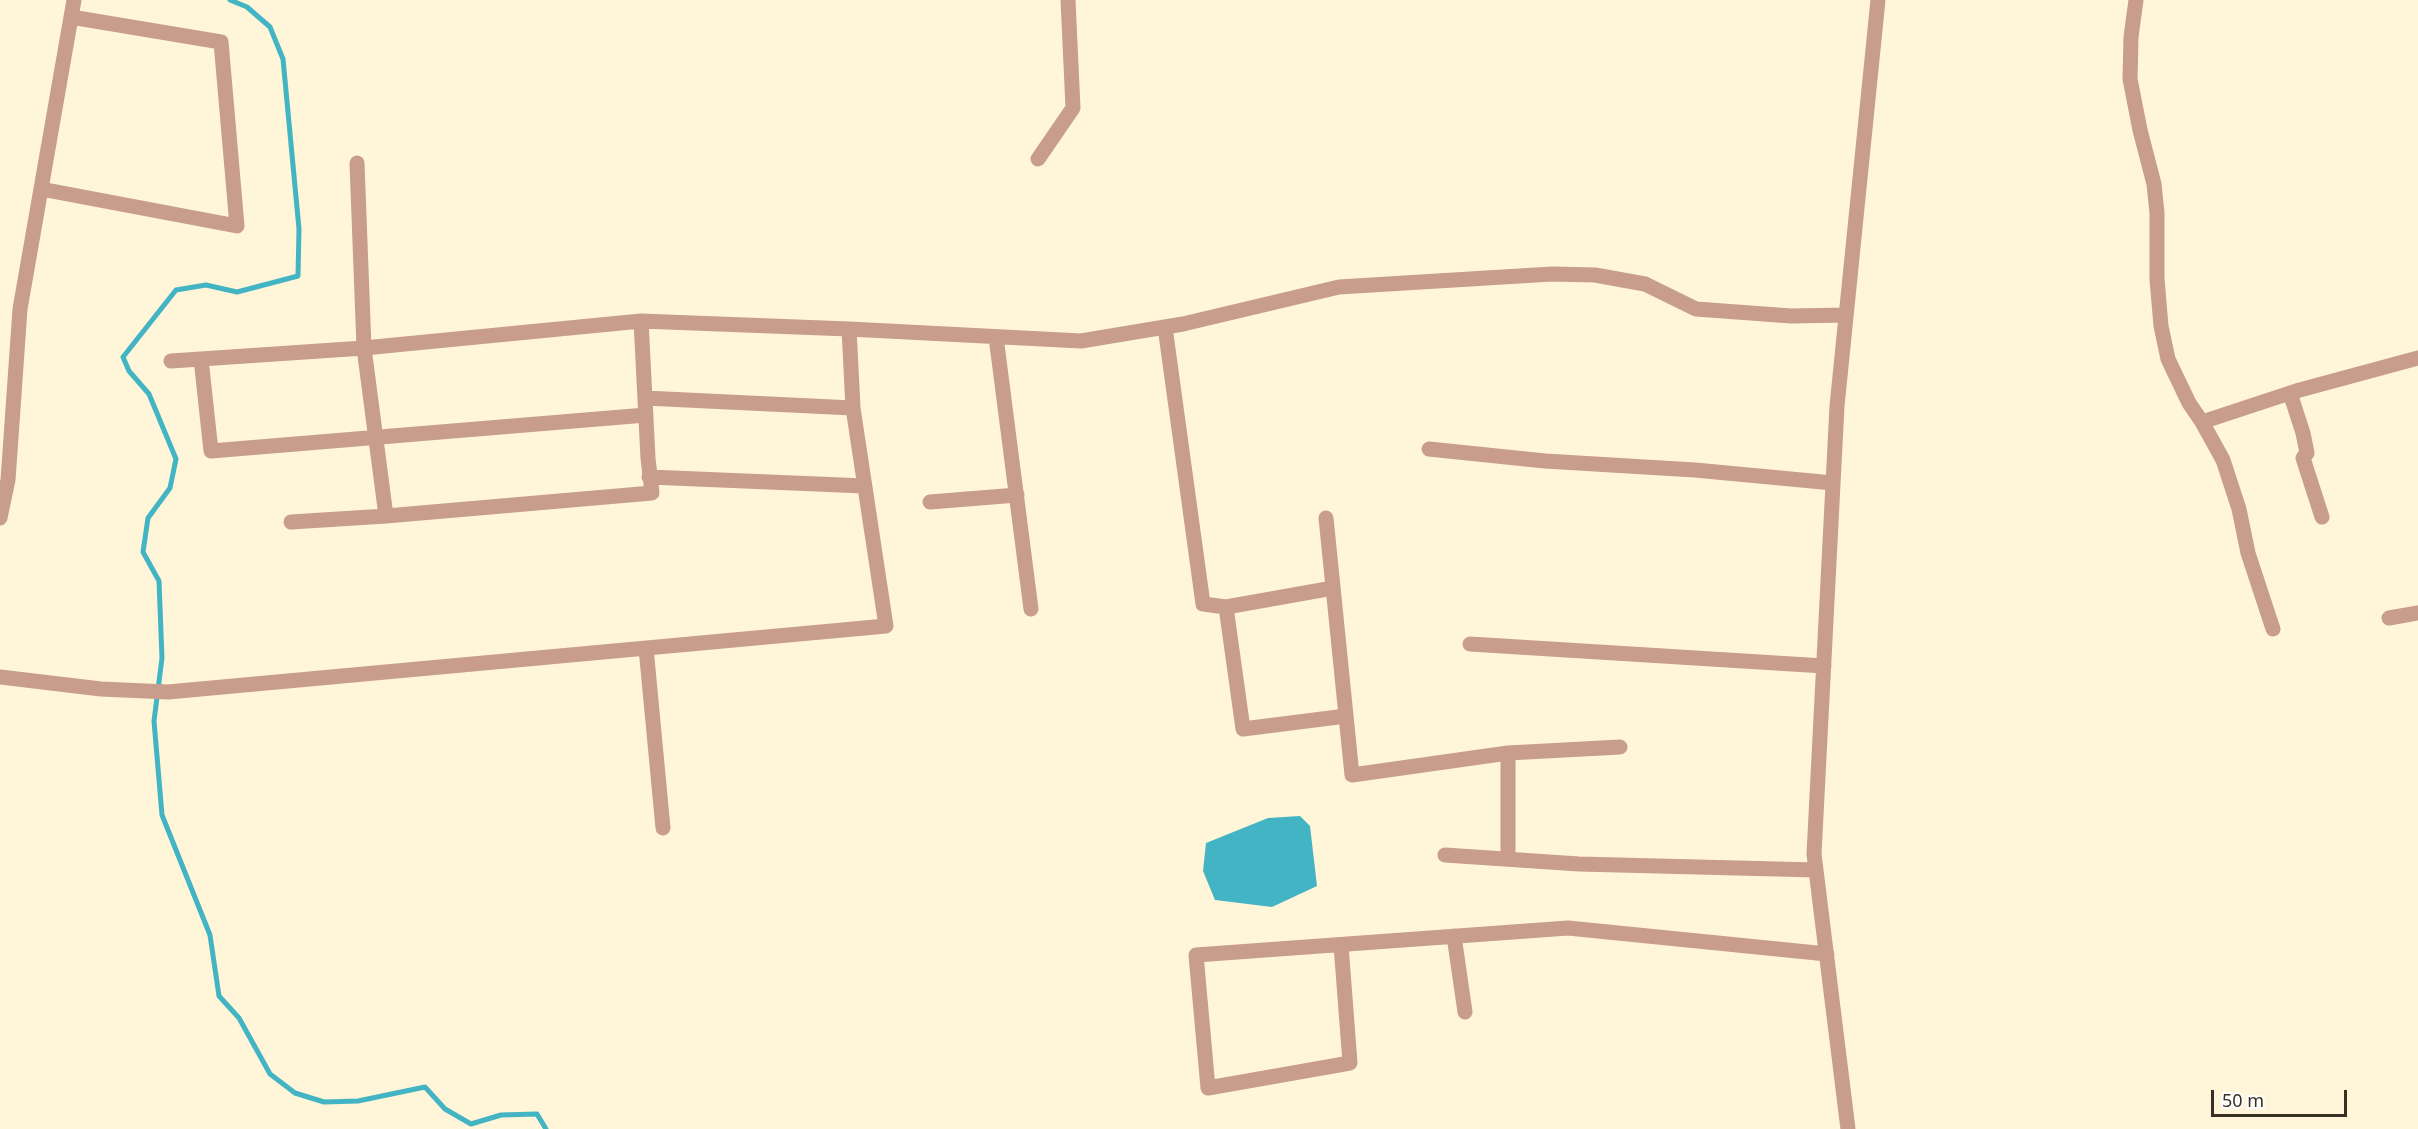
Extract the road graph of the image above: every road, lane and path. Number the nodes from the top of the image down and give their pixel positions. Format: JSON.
{"nodes":[{"id":1,"x":74,"y":0,"type":"edge"},
{"id":2,"x":1068,"y":0,"type":"edge"},
{"id":3,"x":1878,"y":0,"type":"edge"},
{"id":4,"x":2136,"y":0,"type":"edge"},
{"id":5,"x":71,"y":17,"type":"junction"},
{"id":6,"x":1038,"y":159,"type":"dead end"},
{"id":7,"x":357,"y":163,"type":"dead end"},
{"id":8,"x":41,"y":189,"type":"junction"},
{"id":9,"x":1846,"y":315,"type":"junction"},
{"id":10,"x":641,"y":321,"type":"junction"},
{"id":11,"x":1165,"y":327,"type":"junction"},
{"id":12,"x":849,"y":329,"type":"junction"},
{"id":13,"x":996,"y":337,"type":"junction"},
{"id":14,"x":364,"y":348,"type":"junction"},
{"id":15,"x":2418,"y":358,"type":"edge"},
{"id":16,"x":201,"y":359,"type":"junction"},
{"id":17,"x":171,"y":361,"type":"dead end"},
{"id":18,"x":2290,"y":393,"type":"junction"},
{"id":19,"x":645,"y":398,"type":"junction"},
{"id":20,"x":853,"y":408,"type":"junction"},
{"id":21,"x":646,"y":415,"type":"junction"},
{"id":22,"x":2202,"y":422,"type":"junction"},
{"id":23,"x":376,"y":436,"type":"junction"},
{"id":24,"x":1429,"y":449,"type":"dead end"},
{"id":25,"x":649,"y":477,"type":"junction"},
{"id":26,"x":1833,"y":483,"type":"junction"},
{"id":27,"x":865,"y":486,"type":"junction"},
{"id":28,"x":1017,"y":495,"type":"junction"},
{"id":29,"x":930,"y":502,"type":"dead end"},
{"id":30,"x":386,"y":516,"type":"junction"},
{"id":31,"x":2322,"y":517,"type":"dead end"},
{"id":32,"x":0,"y":518,"type":"edge"},
{"id":33,"x":1326,"y":518,"type":"dead end"},
{"id":34,"x":291,"y":522,"type":"dead end"},
{"id":35,"x":1333,"y":588,"type":"junction"},
{"id":36,"x":1226,"y":607,"type":"junction"},
{"id":37,"x":1031,"y":609,"type":"dead end"},
{"id":38,"x":2418,"y":613,"type":"edge"},
{"id":39,"x":2389,"y":618,"type":"dead end"},
{"id":40,"x":2273,"y":629,"type":"dead end"},
{"id":41,"x":1470,"y":644,"type":"dead end"},
{"id":42,"x":646,"y":648,"type":"junction"},
{"id":43,"x":1824,"y":666,"type":"junction"},
{"id":44,"x":0,"y":677,"type":"edge"},
{"id":45,"x":1346,"y":716,"type":"junction"},
{"id":46,"x":1620,"y":747,"type":"dead end"},
{"id":47,"x":1508,"y":753,"type":"junction"},
{"id":48,"x":663,"y":828,"type":"dead end"},
{"id":49,"x":1446,"y":855,"type":"dead end"},
{"id":50,"x":1508,"y":859,"type":"junction"},
{"id":51,"x":1816,"y":870,"type":"junction"},
{"id":52,"x":1454,"y":936,"type":"junction"},
{"id":53,"x":1341,"y":945,"type":"junction"},
{"id":54,"x":1827,"y":954,"type":"junction"},
{"id":55,"x":1465,"y":1012,"type":"dead end"},
{"id":56,"x":1848,"y":1129,"type":"edge"}],
"edges":[{"from":1,"to":5,"type":"street"},
{"from":2,"to":6,"type":"street"},
{"from":3,"to":9,"type":"street"},
{"from":4,"to":22,"type":"street"},
{"from":5,"to":8,"type":"street"},
{"from":5,"to":8,"type":"street"},
{"from":7,"to":14,"type":"street"},
{"from":8,"to":32,"type":"street"},
{"from":9,"to":11,"type":"street"},
{"from":9,"to":26,"type":"street"},
{"from":10,"to":12,"type":"street"},
{"from":10,"to":14,"type":"street"},
{"from":10,"to":19,"type":"street"},
{"from":11,"to":13,"type":"street"},
{"from":11,"to":36,"type":"street"},
{"from":12,"to":13,"type":"street"},
{"from":12,"to":20,"type":"street"},
{"from":13,"to":28,"type":"street"},
{"from":14,"to":16,"type":"street"},
{"from":14,"to":23,"type":"street"},
{"from":15,"to":18,"type":"street"},
{"from":16,"to":17,"type":"street"},
{"from":16,"to":23,"type":"street"},
{"from":18,"to":22,"type":"street"},
{"from":18,"to":31,"type":"street"},
{"from":19,"to":20,"type":"street"},
{"from":19,"to":21,"type":"street"},
{"from":20,"to":27,"type":"street"},
{"from":21,"to":23,"type":"street"},
{"from":21,"to":25,"type":"street"},
{"from":22,"to":40,"type":"street"},
{"from":23,"to":30,"type":"street"},
{"from":24,"to":26,"type":"street"},
{"from":25,"to":27,"type":"street"},
{"from":25,"to":30,"type":"street"},
{"from":26,"to":43,"type":"street"},
{"from":27,"to":42,"type":"street"},
{"from":28,"to":29,"type":"street"},
{"from":28,"to":37,"type":"street"},
{"from":30,"to":34,"type":"street"},
{"from":33,"to":35,"type":"street"},
{"from":35,"to":36,"type":"street"},
{"from":35,"to":45,"type":"street"},
{"from":36,"to":45,"type":"street"},
{"from":38,"to":39,"type":"street"},
{"from":41,"to":43,"type":"street"},
{"from":42,"to":44,"type":"street"},
{"from":42,"to":48,"type":"street"},
{"from":43,"to":51,"type":"street"},
{"from":45,"to":47,"type":"street"},
{"from":46,"to":47,"type":"street"},
{"from":47,"to":50,"type":"street"},
{"from":49,"to":50,"type":"street"},
{"from":50,"to":51,"type":"street"},
{"from":51,"to":54,"type":"street"},
{"from":52,"to":53,"type":"street"},
{"from":52,"to":54,"type":"street"},
{"from":52,"to":55,"type":"street"},
{"from":53,"to":53,"type":"street"},
{"from":54,"to":56,"type":"street"}]}
